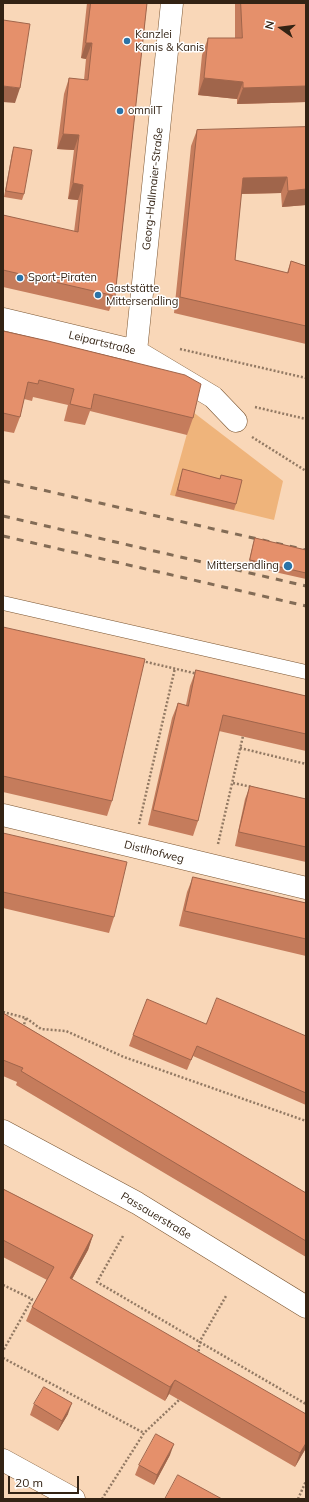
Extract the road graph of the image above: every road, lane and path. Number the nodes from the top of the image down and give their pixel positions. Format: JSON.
{"nodes":[{"id":1,"x":172,"y":3,"type":"edge"},
{"id":2,"x":3,"y":319,"type":"edge"},
{"id":3,"x":175,"y":348,"type":"dead end"},
{"id":4,"x":136,"y":351,"type":"junction"},
{"id":5,"x":306,"y":378,"type":"edge"},
{"id":6,"x":252,"y":406,"type":"dead end"},
{"id":7,"x":306,"y":419,"type":"edge"},
{"id":8,"x":236,"y":421,"type":"joint"},
{"id":9,"x":306,"y":472,"type":"edge"},
{"id":10,"x":3,"y":603,"type":"edge"},
{"id":11,"x":138,"y":660,"type":"edge"},
{"id":12,"x":175,"y":668,"type":"junction"},
{"id":13,"x":306,"y":672,"type":"edge"},
{"id":14,"x":204,"y":675,"type":"edge"},
{"id":15,"x":243,"y":736,"type":"dead end"},
{"id":16,"x":240,"y":748,"type":"junction"},
{"id":17,"x":306,"y":764,"type":"edge"},
{"id":18,"x":233,"y":783,"type":"junction"},
{"id":19,"x":255,"y":788,"type":"edge"},
{"id":20,"x":3,"y":815,"type":"edge"},
{"id":21,"x":134,"y":847,"type":"junction"},
{"id":22,"x":213,"y":866,"type":"junction"},
{"id":23,"x":306,"y":888,"type":"edge"},
{"id":24,"x":3,"y":1012,"type":"edge"},
{"id":25,"x":26,"y":1018,"type":"junction"},
{"id":26,"x":22,"y":1033,"type":"edge"},
{"id":27,"x":306,"y":1121,"type":"edge"},
{"id":28,"x":3,"y":1131,"type":"edge"},
{"id":29,"x":123,"y":1236,"type":"dead end"},
{"id":30,"x":3,"y":1285,"type":"edge"},
{"id":31,"x":226,"y":1296,"type":"dead end"},
{"id":32,"x":306,"y":1307,"type":"edge"},
{"id":33,"x":200,"y":1341,"type":"junction"},
{"id":34,"x":3,"y":1351,"type":"edge"},
{"id":35,"x":3,"y":1358,"type":"edge"},
{"id":36,"x":197,"y":1361,"type":"edge"},
{"id":37,"x":179,"y":1400,"type":"dead end"},
{"id":38,"x":306,"y":1404,"type":"edge"},
{"id":39,"x":144,"y":1433,"type":"junction"},
{"id":40,"x":3,"y":1460,"type":"edge"},
{"id":41,"x":306,"y":1481,"type":"edge"},
{"id":42,"x":74,"y":1499,"type":"edge"},
{"id":43,"x":102,"y":1499,"type":"edge"},
{"id":44,"x":298,"y":1499,"type":"edge"}],
"edges":[{"from":1,"to":4,"type":"street","name":"Georg-Hallmaier-Straße"},
{"from":2,"to":4,"type":"street","name":"Leipartstraße"},
{"from":3,"to":5,"type":"path"},
{"from":4,"to":8,"type":"street","name":"Leipartstraße"},
{"from":6,"to":7,"type":"path"},
{"from":8,"to":9,"type":"path"},
{"from":10,"to":13,"type":"lane"},
{"from":11,"to":12,"type":"path"},
{"from":12,"to":14,"type":"path"},
{"from":12,"to":21,"type":"path"},
{"from":15,"to":16,"type":"path"},
{"from":16,"to":17,"type":"path"},
{"from":16,"to":18,"type":"path"},
{"from":18,"to":19,"type":"path"},
{"from":18,"to":22,"type":"path"},
{"from":20,"to":21,"type":"street","name":"Distlhofweg"},
{"from":21,"to":22,"type":"street","name":"Distlhofweg"},
{"from":22,"to":23,"type":"street","name":"Distlhofweg"},
{"from":24,"to":25,"type":"path"},
{"from":25,"to":26,"type":"path"},
{"from":25,"to":27,"type":"path"},
{"from":28,"to":32,"type":"street","name":"Passauerstraße"},
{"from":29,"to":33,"type":"path"},
{"from":30,"to":34,"type":"path"},
{"from":31,"to":33,"type":"path"},
{"from":33,"to":36,"type":"path"},
{"from":33,"to":38,"type":"path"},
{"from":35,"to":39,"type":"path"},
{"from":37,"to":39,"type":"path"},
{"from":39,"to":43,"type":"path"},
{"from":40,"to":42,"type":"street"},
{"from":41,"to":44,"type":"path"}]}
